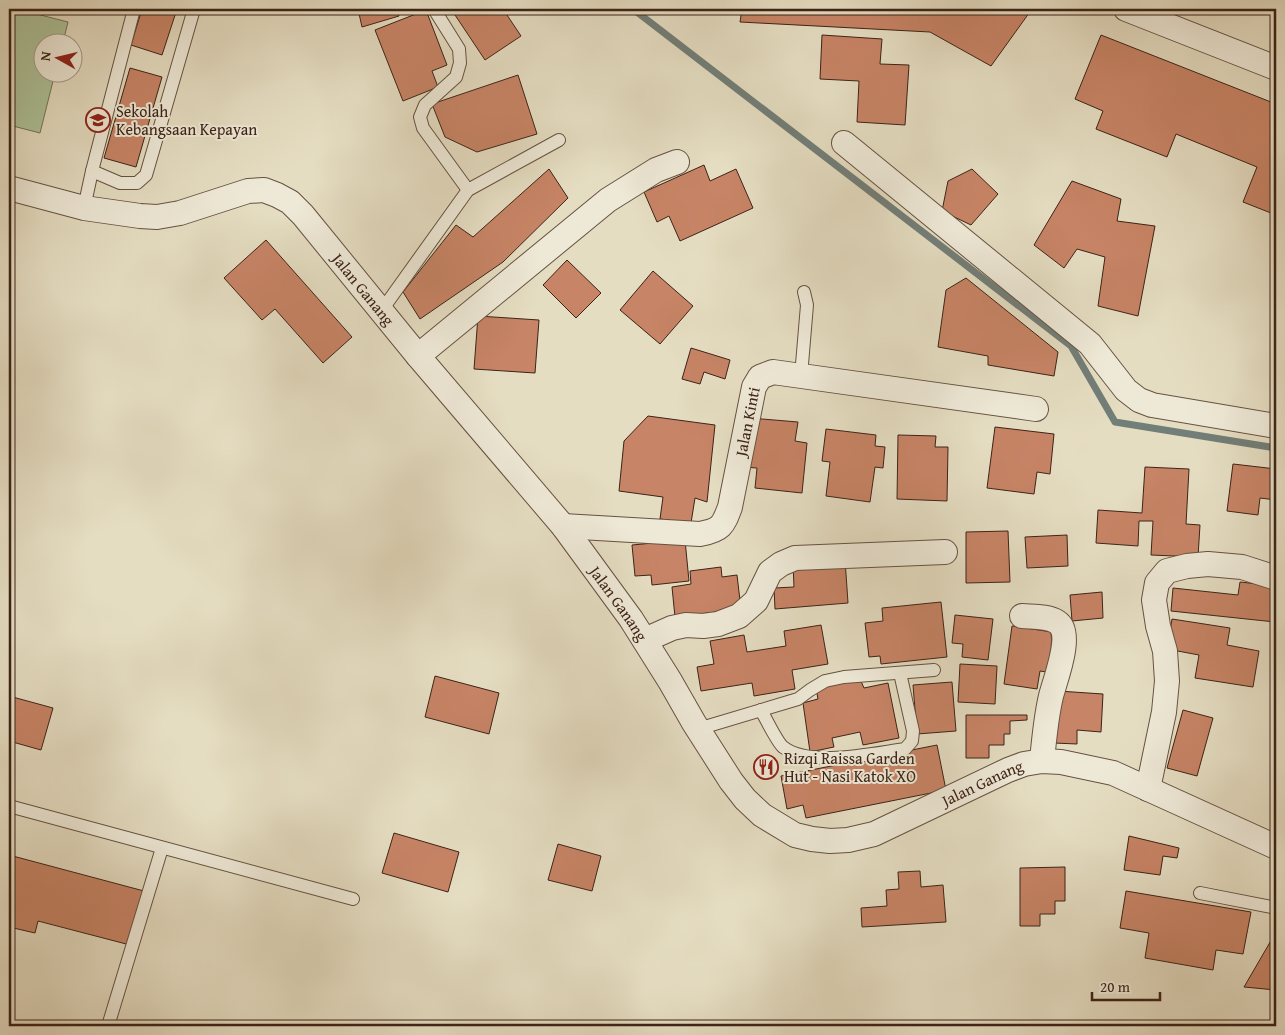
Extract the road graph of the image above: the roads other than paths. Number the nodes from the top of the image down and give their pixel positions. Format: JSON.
{"nodes":[{"id":1,"x":134,"y":9,"type":"edge"},
{"id":2,"x":194,"y":9,"type":"edge"},
{"id":3,"x":434,"y":9,"type":"edge"},
{"id":4,"x":1126,"y":9,"type":"edge"},
{"id":5,"x":1276,"y":68,"type":"edge"},
{"id":6,"x":559,"y":140,"type":"dead end"},
{"id":7,"x":844,"y":142,"type":"dead end"},
{"id":8,"x":677,"y":162,"type":"dead end"},
{"id":9,"x":92,"y":171,"type":"junction"},
{"id":10,"x":9,"y":188,"type":"edge"},
{"id":11,"x":468,"y":190,"type":"junction"},
{"id":12,"x":84,"y":208,"type":"junction"},
{"id":13,"x":804,"y":292,"type":"dead end"},
{"id":14,"x":382,"y":310,"type":"junction"},
{"id":15,"x":418,"y":356,"type":"junction"},
{"id":16,"x":801,"y":376,"type":"junction"},
{"id":17,"x":1036,"y":409,"type":"dead end"},
{"id":18,"x":1276,"y":426,"type":"edge"},
{"id":19,"x":563,"y":526,"type":"junction"},
{"id":20,"x":944,"y":552,"type":"dead end"},
{"id":21,"x":1276,"y":578,"type":"edge"},
{"id":22,"x":1022,"y":616,"type":"dead end"},
{"id":23,"x":645,"y":640,"type":"junction"},
{"id":24,"x":934,"y":670,"type":"dead end"},
{"id":25,"x":900,"y":673,"type":"junction"},
{"id":26,"x":761,"y":710,"type":"junction"},
{"id":27,"x":698,"y":729,"type":"junction"},
{"id":28,"x":1042,"y":761,"type":"junction"},
{"id":29,"x":1148,"y":788,"type":"junction"},
{"id":30,"x":9,"y":806,"type":"edge"},
{"id":31,"x":1276,"y":847,"type":"edge"},
{"id":32,"x":162,"y":848,"type":"junction"},
{"id":33,"x":1200,"y":893,"type":"dead end"},
{"id":34,"x":353,"y":899,"type":"dead end"},
{"id":35,"x":1276,"y":908,"type":"edge"},
{"id":36,"x":108,"y":1026,"type":"edge"}],
"edges":[{"from":1,"to":9,"type":"lane"},
{"from":2,"to":9,"type":"lane"},
{"from":3,"to":11,"type":"lane"},
{"from":4,"to":5,"type":"street"},
{"from":6,"to":11,"type":"lane"},
{"from":7,"to":18,"type":"street"},
{"from":8,"to":15,"type":"street"},
{"from":9,"to":12,"type":"lane"},
{"from":10,"to":12,"type":"street","name":"Jalan Ganang"},
{"from":11,"to":14,"type":"lane"},
{"from":12,"to":14,"type":"street","name":"Jalan Ganang"},
{"from":13,"to":16,"type":"lane"},
{"from":14,"to":15,"type":"street","name":"Jalan Ganang"},
{"from":15,"to":19,"type":"street","name":"Jalan Ganang"},
{"from":16,"to":17,"type":"street","name":"Jalan Kinti"},
{"from":16,"to":19,"type":"street","name":"Jalan Kinti"},
{"from":19,"to":23,"type":"street","name":"Jalan Ganang"},
{"from":20,"to":23,"type":"street"},
{"from":21,"to":29,"type":"street"},
{"from":22,"to":28,"type":"street"},
{"from":23,"to":27,"type":"street","name":"Jalan Ganang"},
{"from":24,"to":25,"type":"lane"},
{"from":25,"to":26,"type":"lane"},
{"from":25,"to":26,"type":"lane"},
{"from":26,"to":27,"type":"lane"},
{"from":27,"to":28,"type":"street","name":"Jalan Ganang"},
{"from":28,"to":29,"type":"street","name":"Jalan Ganang"},
{"from":29,"to":31,"type":"street","name":"Jalan Ganang"},
{"from":30,"to":32,"type":"lane"},
{"from":32,"to":34,"type":"lane"},
{"from":32,"to":36,"type":"lane"},
{"from":33,"to":35,"type":"lane"}]}
